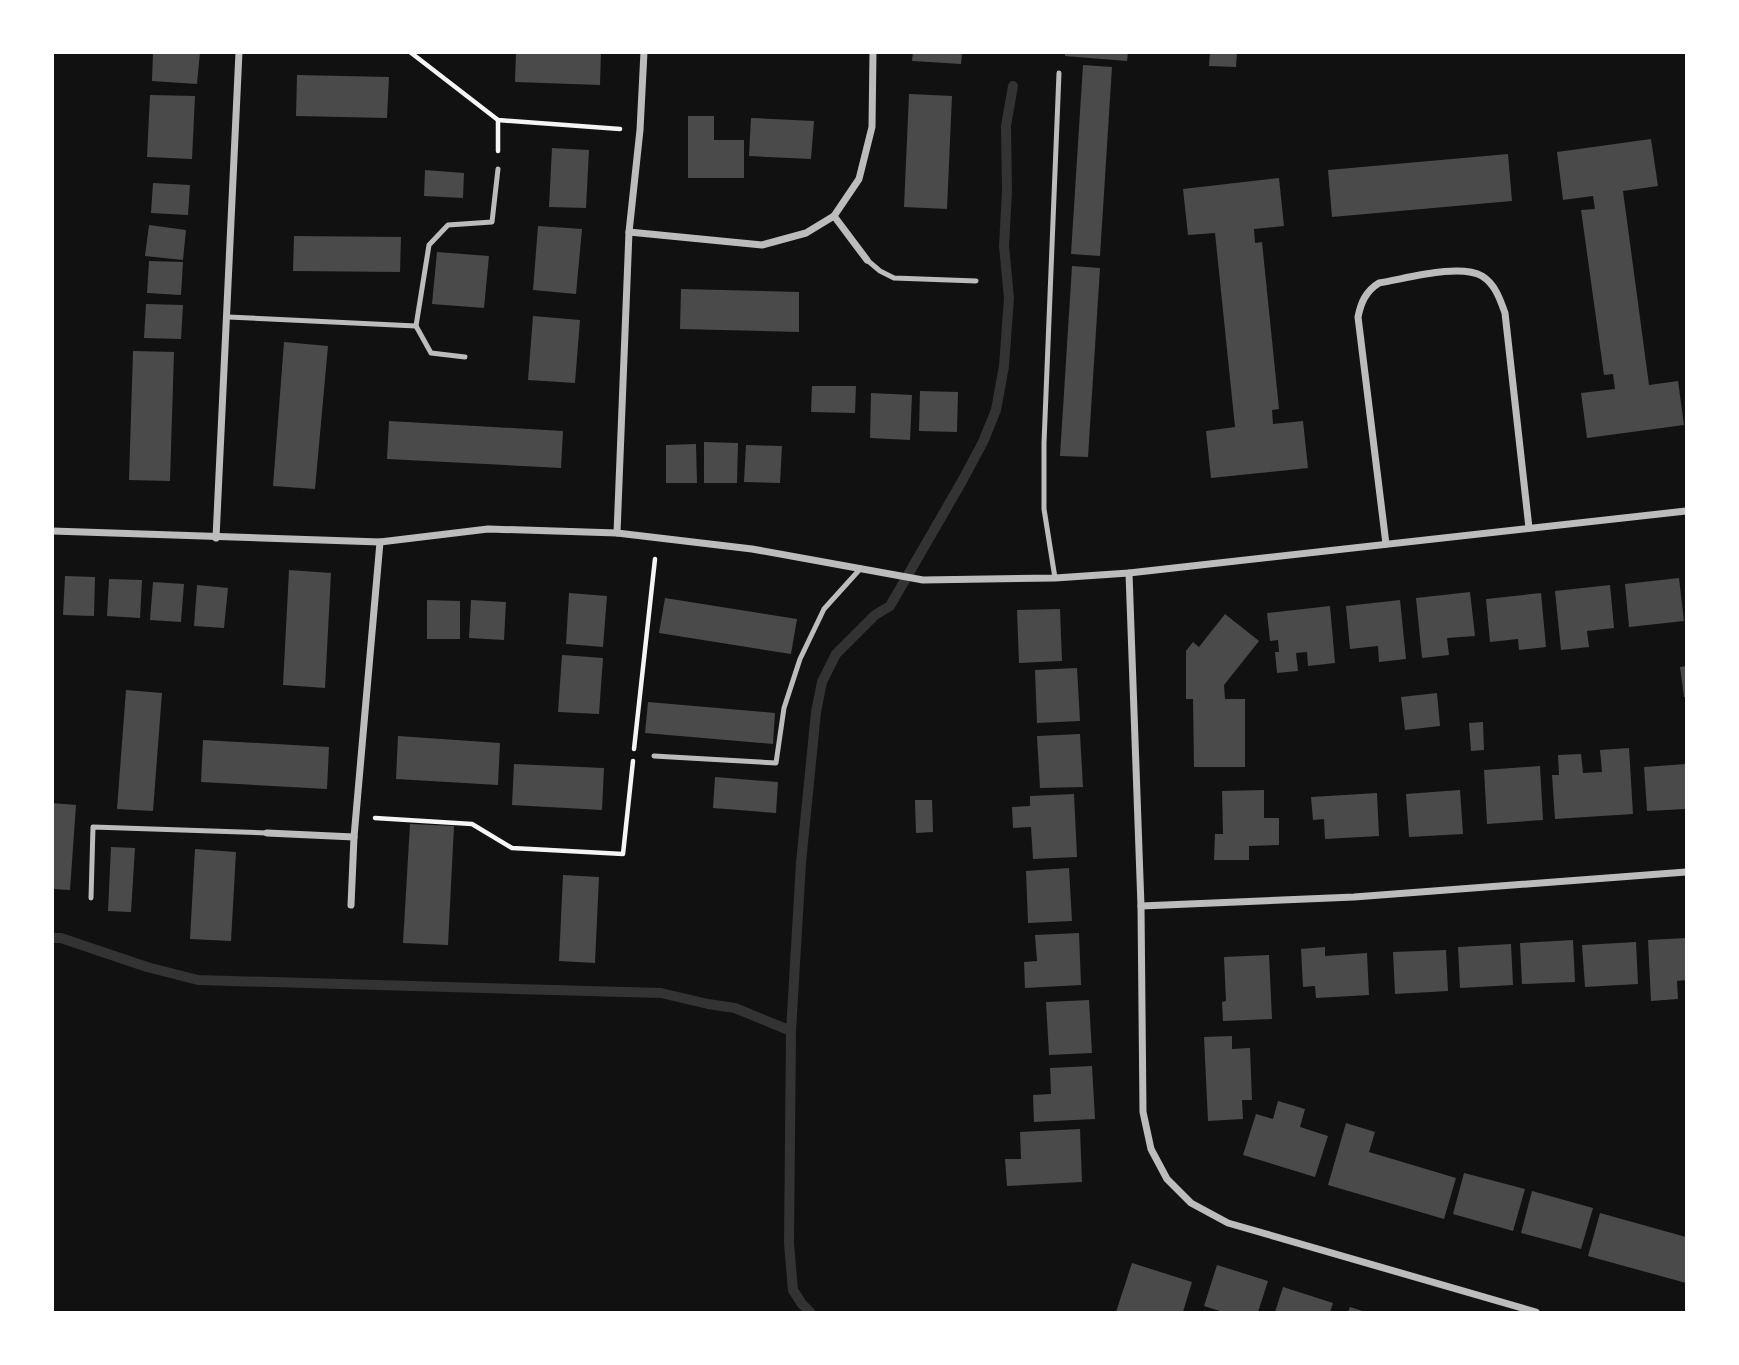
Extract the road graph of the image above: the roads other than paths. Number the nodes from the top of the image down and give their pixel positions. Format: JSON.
{"nodes":[{"id":1,"x":239,"y":52,"type":"edge"},
{"id":2,"x":644,"y":52,"type":"edge"},
{"id":3,"x":873,"y":52,"type":"edge"},
{"id":4,"x":1059,"y":74,"type":"dead end"},
{"id":5,"x":498,"y":169,"type":"road end"},
{"id":6,"x":834,"y":216,"type":"junction"},
{"id":7,"x":629,"y":232,"type":"junction"},
{"id":8,"x":867,"y":260,"type":"joint"},
{"id":9,"x":976,"y":281,"type":"dead end"},
{"id":10,"x":228,"y":317,"type":"junction"},
{"id":11,"x":416,"y":326,"type":"junction"},
{"id":12,"x":465,"y":357,"type":"dead end"},
{"id":13,"x":1686,"y":511,"type":"edge"},
{"id":14,"x":1529,"y":528,"type":"junction"},
{"id":15,"x":52,"y":531,"type":"edge"},
{"id":16,"x":617,"y":533,"type":"junction"},
{"id":17,"x":216,"y":538,"type":"junction"},
{"id":18,"x":380,"y":542,"type":"junction"},
{"id":19,"x":1386,"y":544,"type":"junction"},
{"id":20,"x":862,"y":568,"type":"junction"},
{"id":21,"x":1129,"y":573,"type":"junction"},
{"id":22,"x":1055,"y":578,"type":"junction"},
{"id":23,"x":654,"y":756,"type":"dead end"},
{"id":24,"x":267,"y":833,"type":"joint"},
{"id":25,"x":354,"y":836,"type":"junction"},
{"id":26,"x":1686,"y":872,"type":"edge"},
{"id":27,"x":91,"y":898,"type":"dead end"},
{"id":28,"x":351,"y":905,"type":"dead end"},
{"id":29,"x":1141,"y":906,"type":"junction"},
{"id":30,"x":1536,"y":1312,"type":"edge"}],
"edges":[{"from":1,"to":10,"type":"street"},
{"from":2,"to":7,"type":"street"},
{"from":3,"to":6,"type":"street"},
{"from":4,"to":22,"type":"lane"},
{"from":5,"to":11,"type":"lane"},
{"from":6,"to":7,"type":"street"},
{"from":6,"to":8,"type":"street"},
{"from":7,"to":16,"type":"street"},
{"from":8,"to":9,"type":"lane"},
{"from":10,"to":11,"type":"lane"},
{"from":10,"to":17,"type":"street"},
{"from":11,"to":12,"type":"lane"},
{"from":13,"to":14,"type":"street"},
{"from":14,"to":19,"type":"street"},
{"from":14,"to":19,"type":"street"},
{"from":15,"to":17,"type":"street"},
{"from":16,"to":18,"type":"street"},
{"from":16,"to":20,"type":"street"},
{"from":17,"to":18,"type":"street"},
{"from":18,"to":25,"type":"street"},
{"from":19,"to":21,"type":"street"},
{"from":20,"to":22,"type":"street"},
{"from":20,"to":23,"type":"lane"},
{"from":21,"to":22,"type":"street"},
{"from":21,"to":29,"type":"street"},
{"from":24,"to":25,"type":"street"},
{"from":24,"to":27,"type":"lane"},
{"from":25,"to":28,"type":"street"},
{"from":26,"to":29,"type":"street"},
{"from":29,"to":30,"type":"street"}]}
